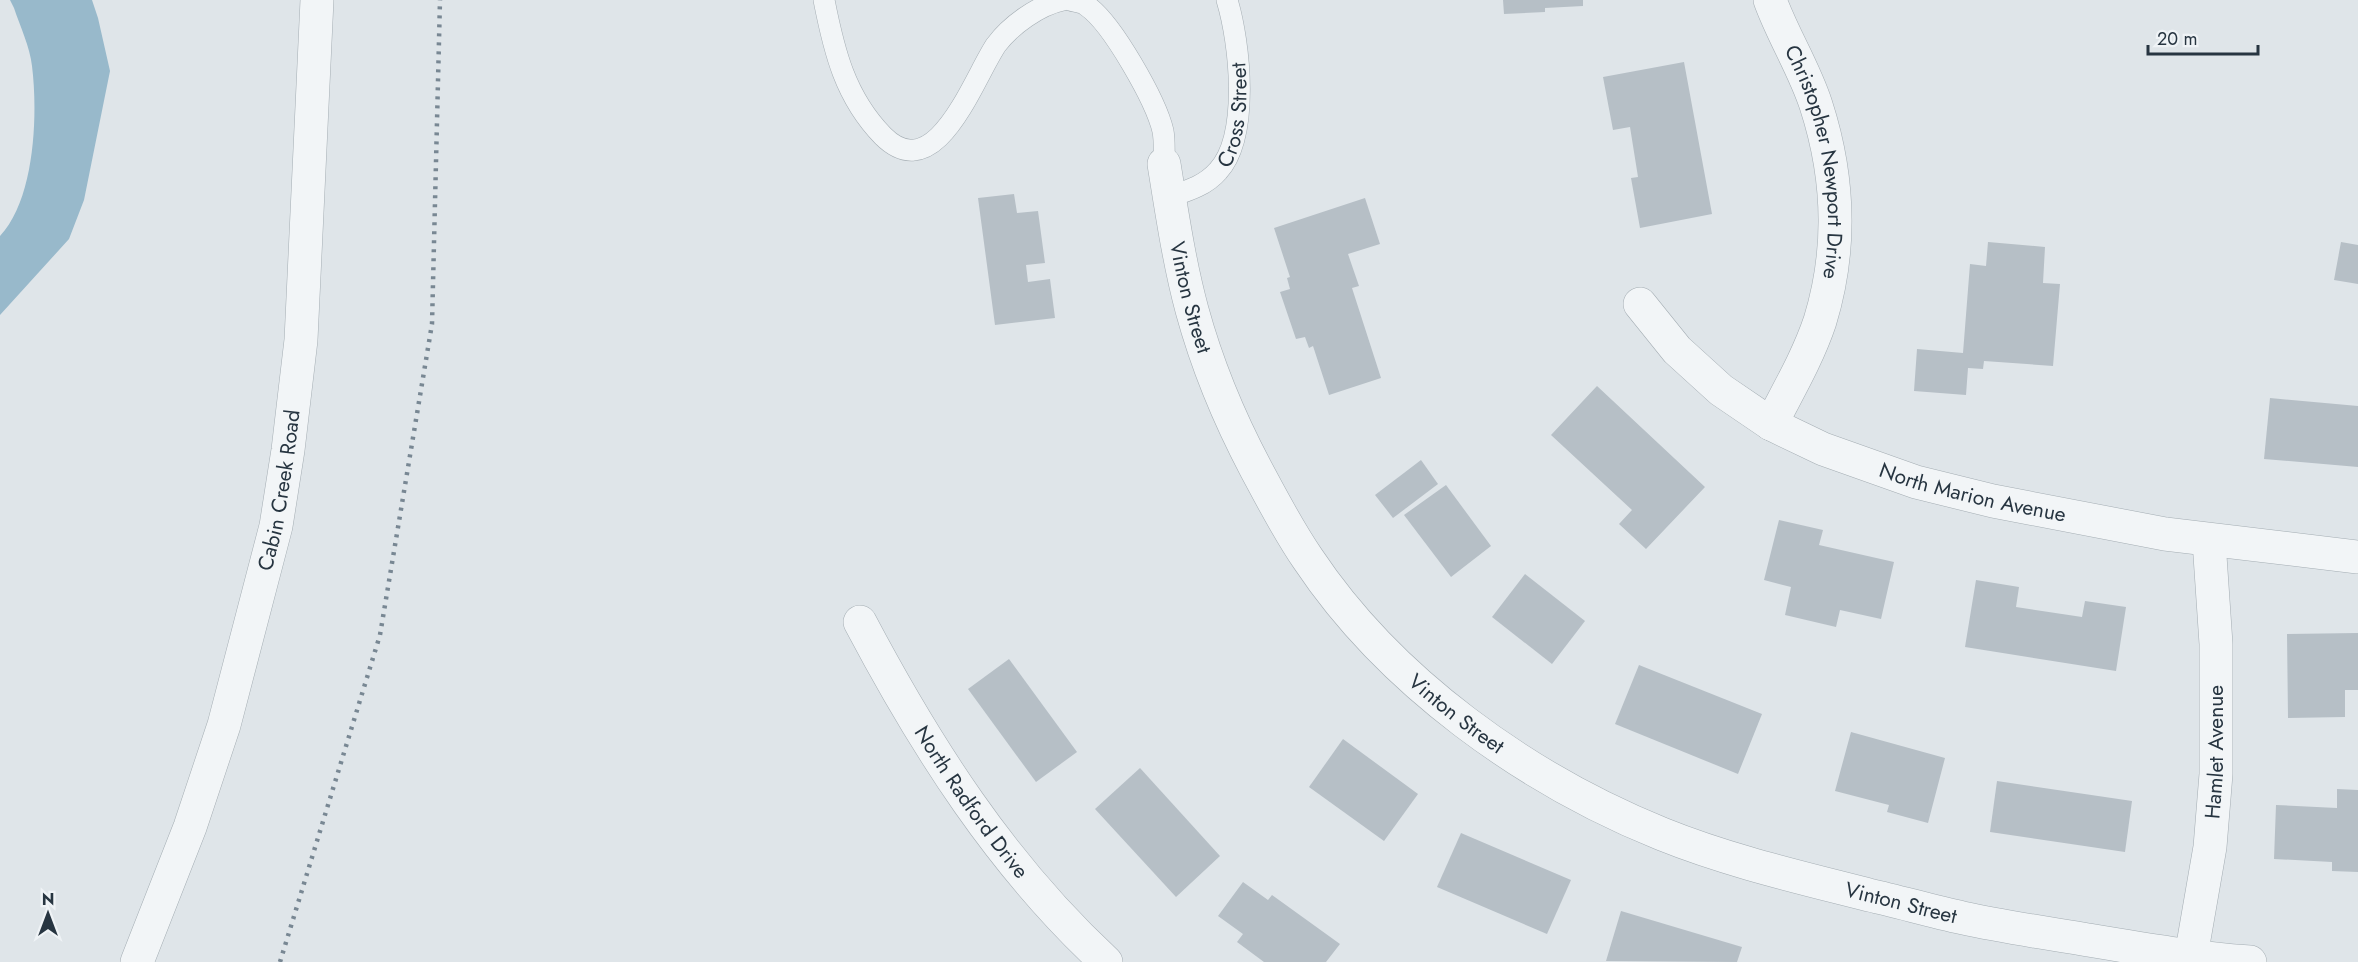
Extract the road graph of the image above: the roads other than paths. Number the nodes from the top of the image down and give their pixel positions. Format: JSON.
{"nodes":[{"id":1,"x":317,"y":0,"type":"edge"},
{"id":2,"x":824,"y":0,"type":"edge"},
{"id":3,"x":1063,"y":0,"type":"edge"},
{"id":4,"x":1070,"y":0,"type":"edge"},
{"id":5,"x":1227,"y":0,"type":"edge"},
{"id":6,"x":1770,"y":0,"type":"edge"},
{"id":7,"x":1164,"y":164,"type":"joint"},
{"id":8,"x":1169,"y":197,"type":"junction"},
{"id":9,"x":1640,"y":304,"type":"dead end"},
{"id":10,"x":1771,"y":424,"type":"junction"},
{"id":11,"x":2209,"y":541,"type":"junction"},
{"id":12,"x":2358,"y":556,"type":"edge"},
{"id":13,"x":860,"y":622,"type":"dead end"},
{"id":14,"x":2190,"y":960,"type":"edge"},
{"id":15,"x":137,"y":962,"type":"edge"},
{"id":16,"x":1106,"y":962,"type":"edge"},
{"id":17,"x":2250,"y":962,"type":"edge"}],
"edges":[{"from":1,"to":15,"type":"street","name":"Cabin Creek Road"},
{"from":2,"to":3,"type":"lane"},
{"from":4,"to":7,"type":"lane","name":"Vinton Street"},
{"from":5,"to":8,"type":"lane","name":"Cross Street"},
{"from":6,"to":10,"type":"street","name":"Christopher Newport Drive"},
{"from":7,"to":8,"type":"street","name":"Vinton Street"},
{"from":8,"to":14,"type":"street","name":"Vinton Street"},
{"from":9,"to":10,"type":"street","name":"North Marion Avenue"},
{"from":10,"to":11,"type":"street","name":"North Marion Avenue"},
{"from":11,"to":12,"type":"street","name":"North Marion Avenue"},
{"from":11,"to":14,"type":"street","name":"Hamlet Avenue"},
{"from":13,"to":16,"type":"street","name":"North Radford Drive"},
{"from":14,"to":17,"type":"street","name":"Vinton Street"}]}
